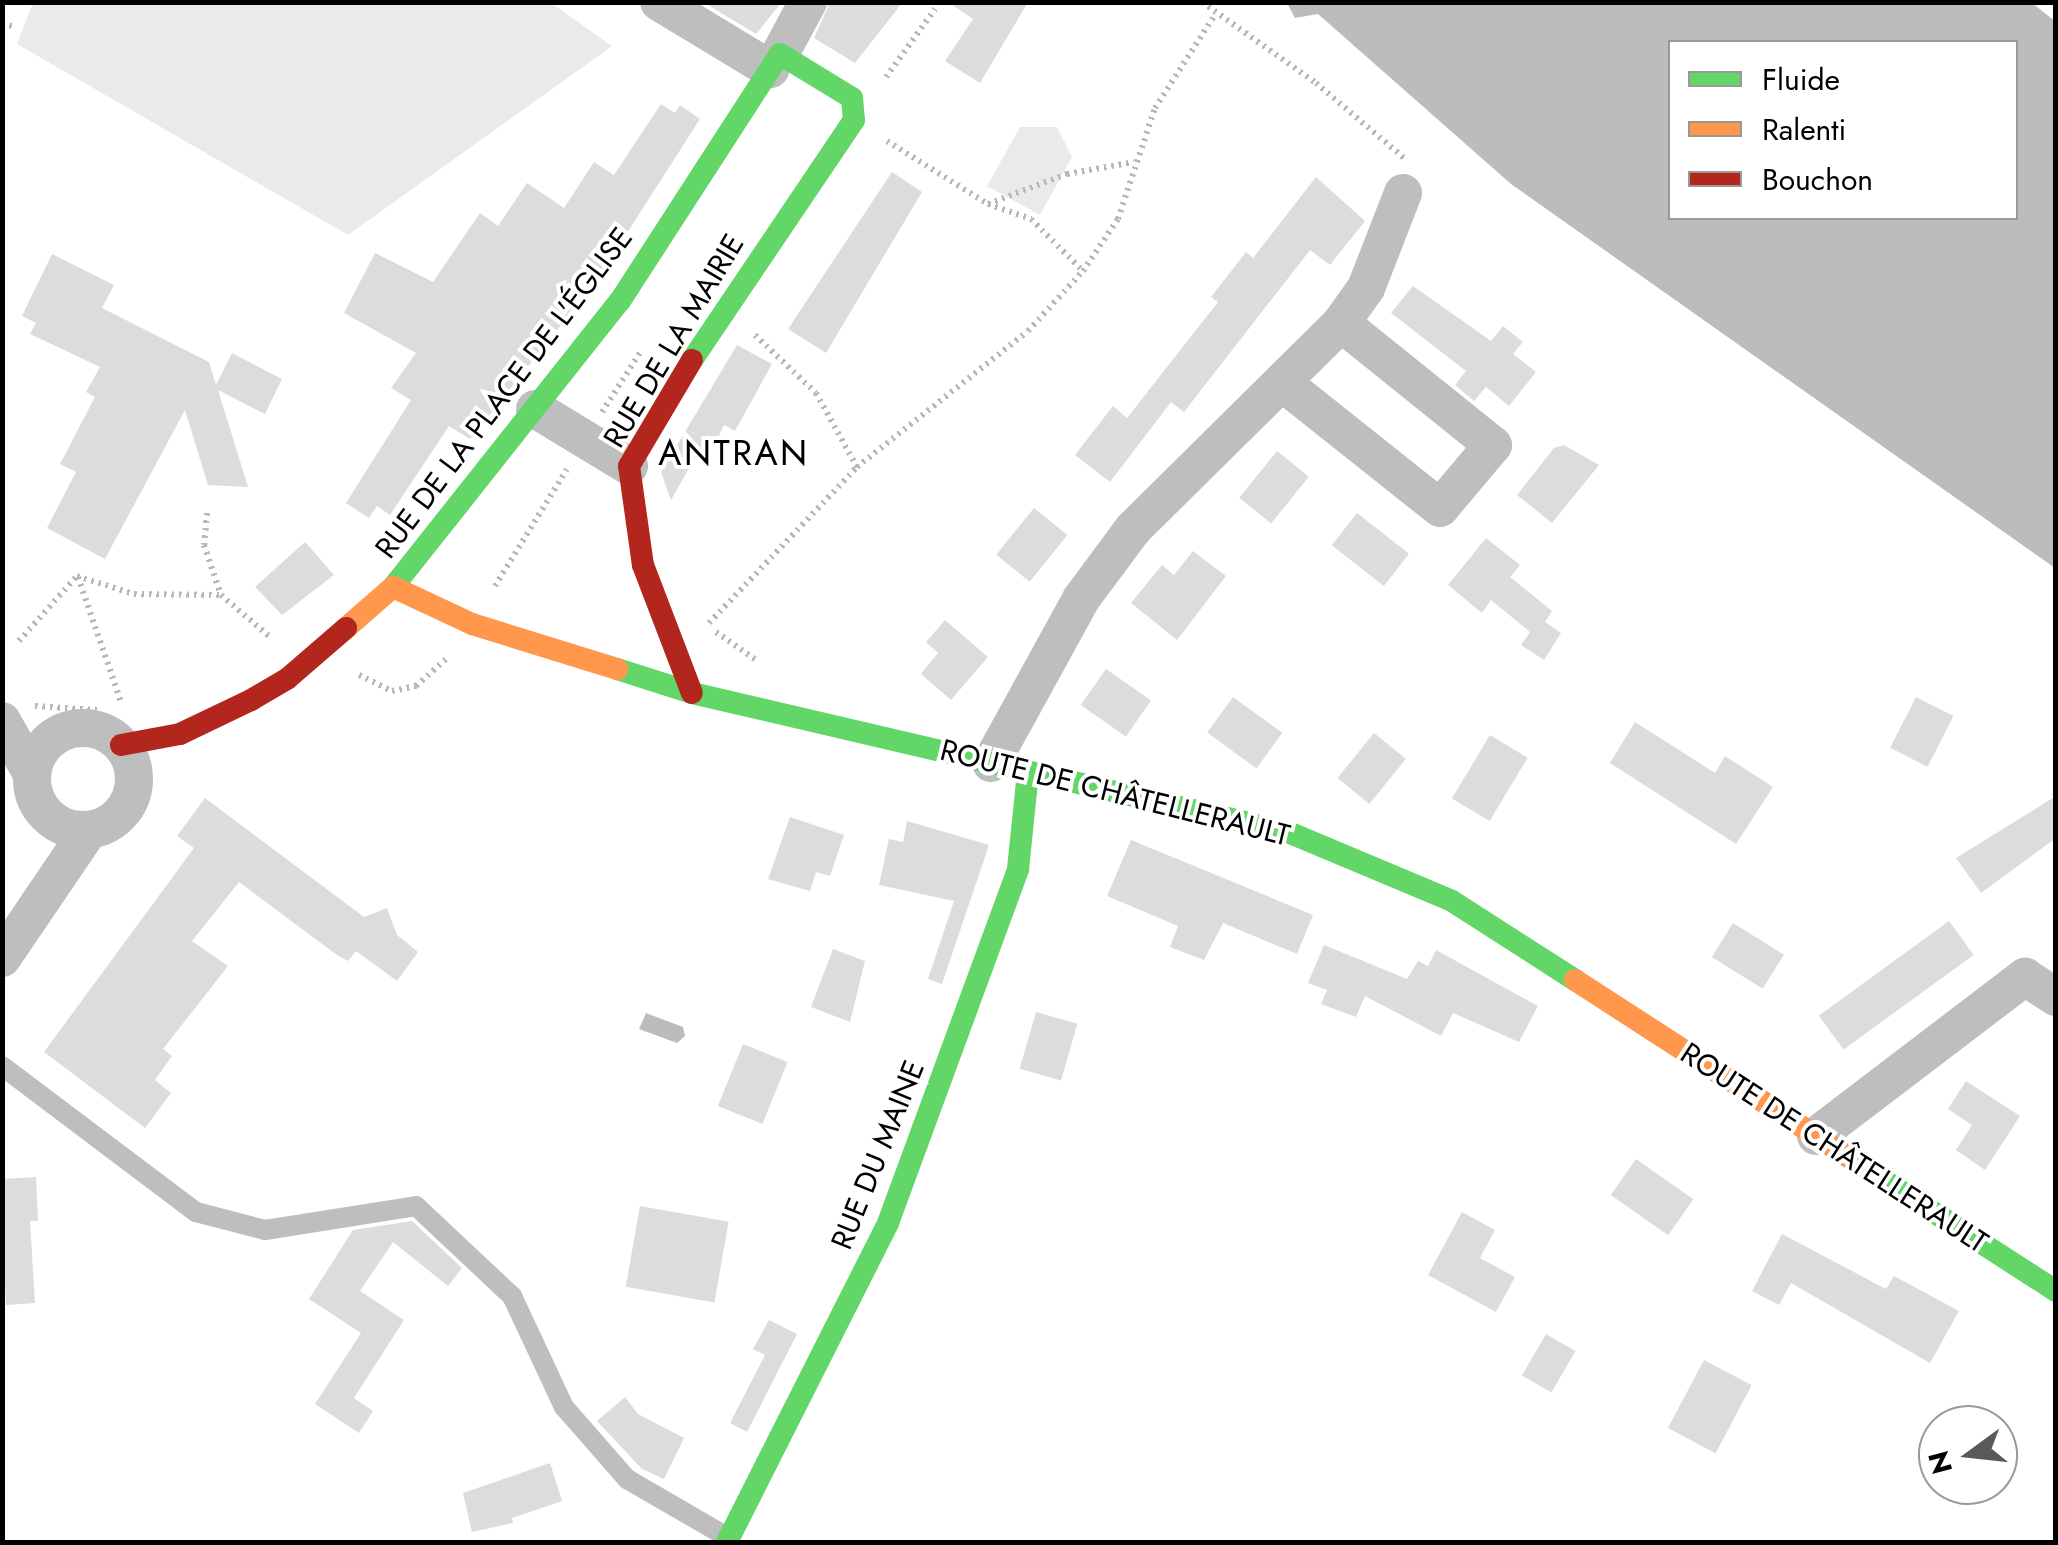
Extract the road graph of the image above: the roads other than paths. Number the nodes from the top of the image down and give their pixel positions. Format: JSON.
{"nodes":[{"id":1,"x":659,"y":2,"type":"edge"},
{"id":2,"x":808,"y":2,"type":"edge"},
{"id":3,"x":775,"y":62,"type":"junction"},
{"id":4,"x":1404,"y":193,"type":"road end"},
{"id":5,"x":1341,"y":323,"type":"junction"},
{"id":6,"x":1284,"y":384,"type":"junction"},
{"id":7,"x":535,"y":409,"type":"junction"},
{"id":8,"x":629,"y":466,"type":"junction"},
{"id":9,"x":393,"y":587,"type":"junction"},
{"id":10,"x":692,"y":693,"type":"junction"},
{"id":11,"x":2,"y":719,"type":"edge"},
{"id":12,"x":123,"y":729,"type":"junction"},
{"id":13,"x":180,"y":734,"type":"junction"},
{"id":14,"x":57,"y":735,"type":"junction"},
{"id":15,"x":991,"y":763,"type":"junction"},
{"id":16,"x":1028,"y":772,"type":"junction"},
{"id":17,"x":32,"y":774,"type":"junction"},
{"id":18,"x":134,"y":781,"type":"junction"},
{"id":19,"x":50,"y":818,"type":"junction"},
{"id":20,"x":89,"y":830,"type":"junction"},
{"id":21,"x":48,"y":886,"type":"junction"},
{"id":22,"x":2,"y":958,"type":"edge"},
{"id":23,"x":2056,"y":998,"type":"edge"},
{"id":24,"x":2,"y":1066,"type":"edge"},
{"id":25,"x":1816,"y":1136,"type":"junction"},
{"id":26,"x":2056,"y":1292,"type":"edge"},
{"id":27,"x":728,"y":1540,"type":"edge"}],
"edges":[{"from":1,"to":3,"type":"street"},
{"from":2,"to":3,"type":"street"},
{"from":3,"to":7,"type":"street","name":"RUE DE LA PLACE DE L'ÉGLISE"},
{"from":3,"to":8,"type":"street","name":"RUE DE LA MAIRIE"},
{"from":4,"to":5,"type":"street"},
{"from":5,"to":6,"type":"street"},
{"from":5,"to":6,"type":"street"},
{"from":6,"to":15,"type":"street"},
{"from":7,"to":8,"type":"street"},
{"from":7,"to":9,"type":"street","name":"RUE DE LA PLACE DE L'ÉGLISE"},
{"from":8,"to":10,"type":"street","name":"RUE DE LA MAIRIE"},
{"from":9,"to":10,"type":"street","name":"ROUTE DE CHÂTELLERAULT"},
{"from":9,"to":13,"type":"street"},
{"from":10,"to":15,"type":"street","name":"ROUTE DE CHÂTELLERAULT"},
{"from":11,"to":14,"type":"street"},
{"from":11,"to":17,"type":"street"},
{"from":12,"to":13,"type":"street"},
{"from":12,"to":14,"type":"street"},
{"from":12,"to":18,"type":"street"},
{"from":13,"to":18,"type":"street"},
{"from":14,"to":17,"type":"street"},
{"from":15,"to":16,"type":"street","name":"ROUTE DE CHÂTELLERAULT"},
{"from":16,"to":25,"type":"street","name":"ROUTE DE CHÂTELLERAULT"},
{"from":16,"to":27,"type":"street","name":"RUE DU MAINE"},
{"from":17,"to":19,"type":"street"},
{"from":18,"to":20,"type":"street"},
{"from":19,"to":20,"type":"street"},
{"from":19,"to":21,"type":"street"},
{"from":20,"to":21,"type":"street"},
{"from":21,"to":22,"type":"street"},
{"from":23,"to":25,"type":"street"},
{"from":24,"to":27,"type":"lane"},
{"from":25,"to":26,"type":"street","name":"ROUTE DE CHÂTELLERAULT"}]}
